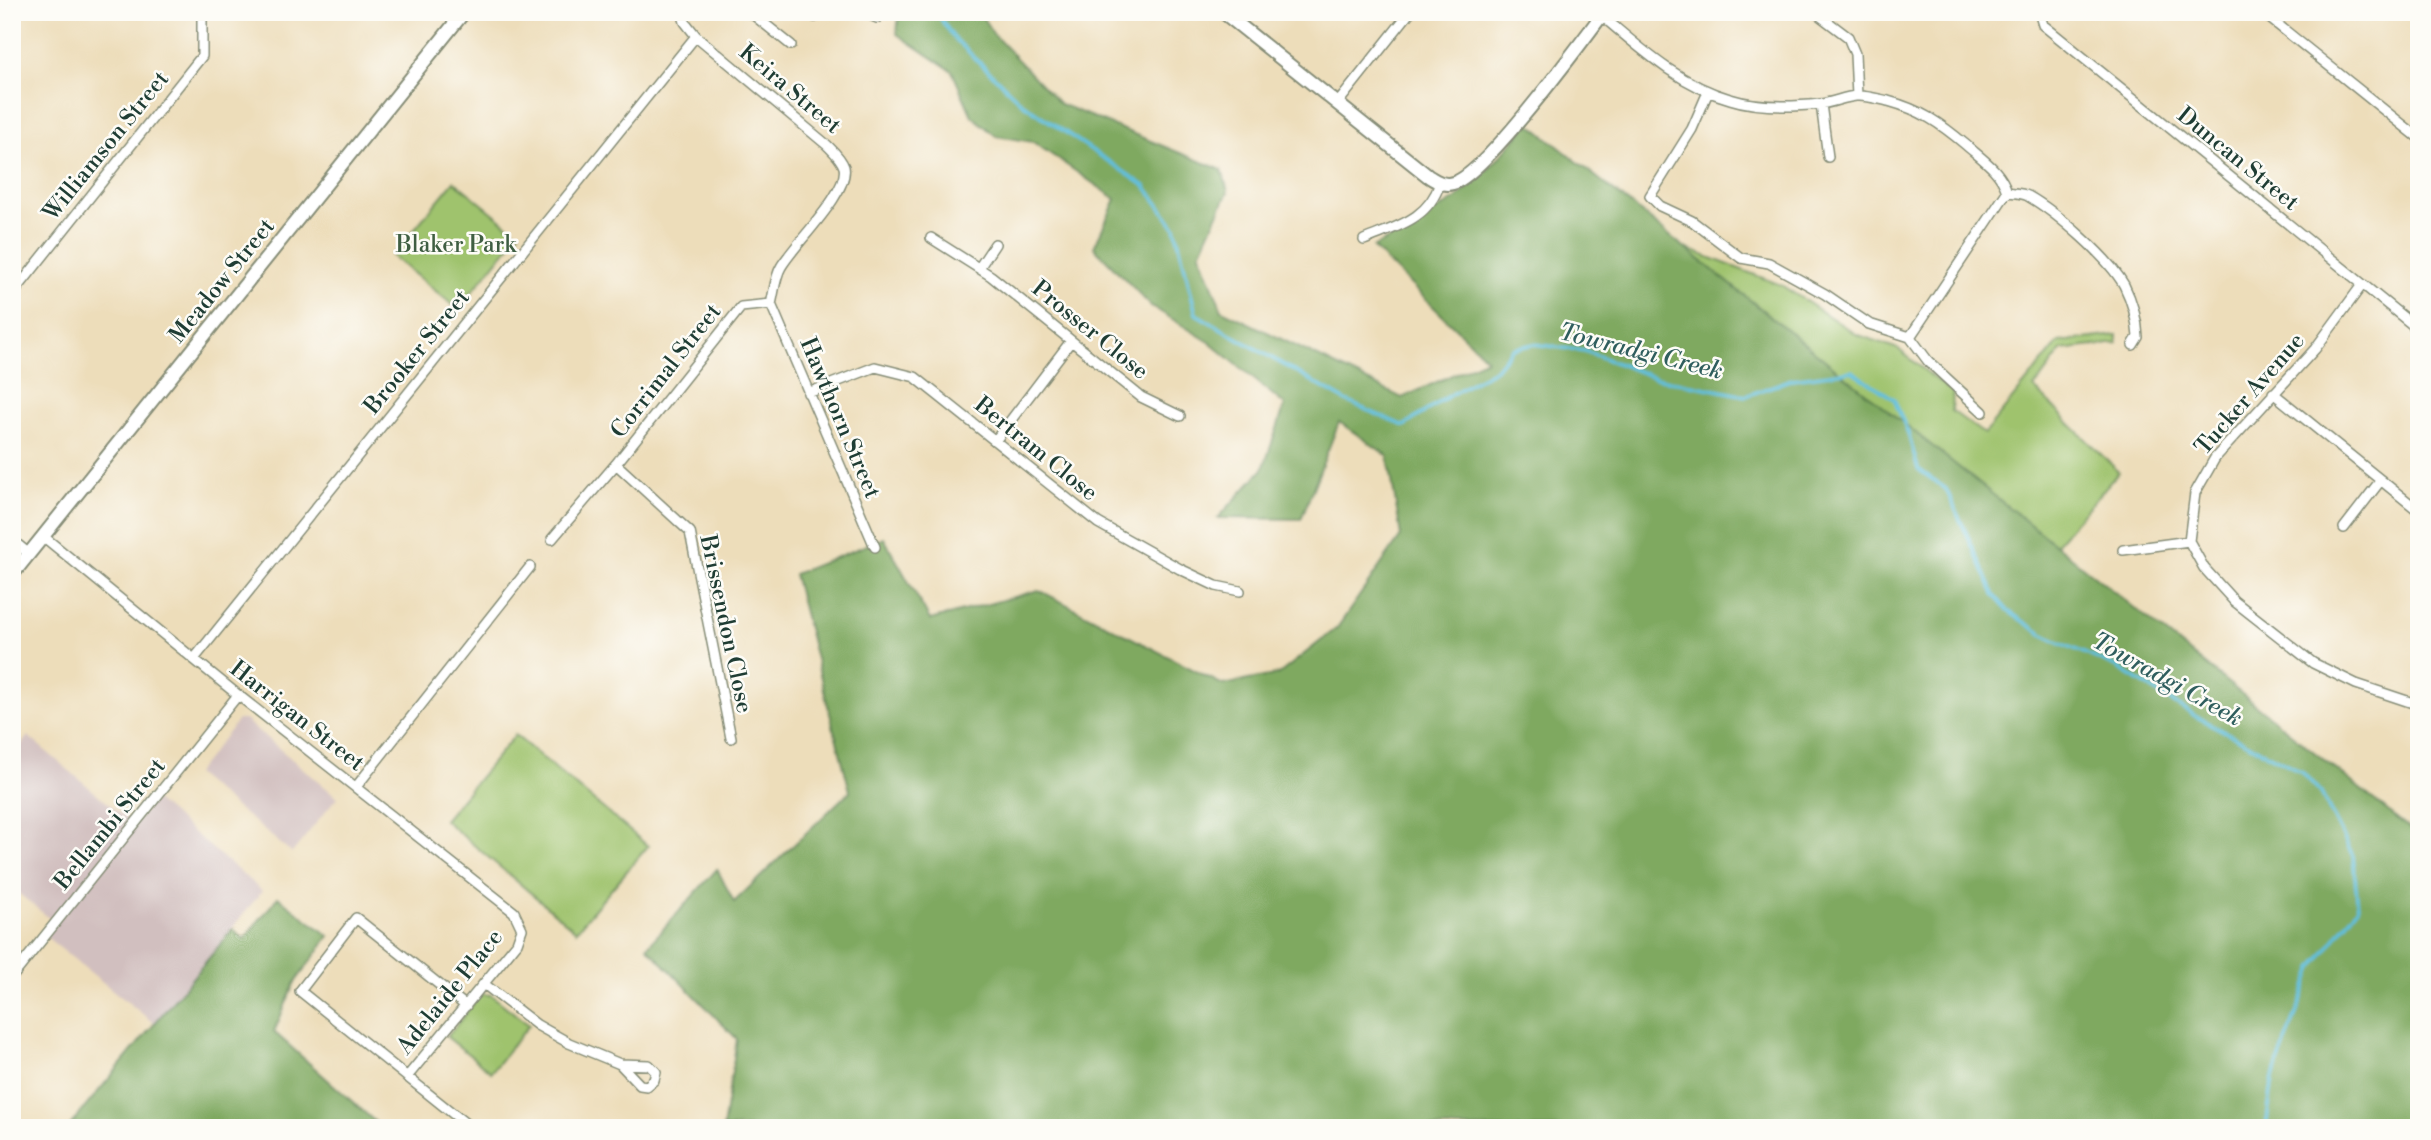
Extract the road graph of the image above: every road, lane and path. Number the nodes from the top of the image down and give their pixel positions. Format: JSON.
{"nodes":[{"id":1,"x":202,"y":12,"type":"edge"},
{"id":2,"x":464,"y":12,"type":"edge"},
{"id":3,"x":682,"y":12,"type":"edge"},
{"id":4,"x":750,"y":12,"type":"edge"},
{"id":5,"x":806,"y":12,"type":"edge"},
{"id":6,"x":825,"y":12,"type":"edge"},
{"id":7,"x":863,"y":12,"type":"edge"},
{"id":8,"x":1223,"y":12,"type":"edge"},
{"id":9,"x":1410,"y":12,"type":"edge"},
{"id":10,"x":2039,"y":12,"type":"edge"},
{"id":11,"x":2262,"y":12,"type":"edge"},
{"id":12,"x":1603,"y":14,"type":"edge"},
{"id":13,"x":1819,"y":15,"type":"dead end"},
{"id":14,"x":877,"y":18,"type":"dead end"},
{"id":15,"x":696,"y":36,"type":"junction"},
{"id":16,"x":791,"y":45,"type":"dead end"},
{"id":17,"x":1708,"y":92,"type":"junction"},
{"id":18,"x":1857,"y":96,"type":"junction"},
{"id":19,"x":1338,"y":104,"type":"junction"},
{"id":20,"x":1821,"y":104,"type":"junction"},
{"id":21,"x":2419,"y":138,"type":"edge"},
{"id":22,"x":1828,"y":157,"type":"dead end"},
{"id":23,"x":1440,"y":183,"type":"junction"},
{"id":24,"x":2007,"y":192,"type":"junction"},
{"id":25,"x":931,"y":237,"type":"dead end"},
{"id":26,"x":1364,"y":240,"type":"dead end"},
{"id":27,"x":995,"y":244,"type":"dead end"},
{"id":28,"x":979,"y":268,"type":"junction"},
{"id":29,"x":2362,"y":285,"type":"junction"},
{"id":30,"x":12,"y":295,"type":"edge"},
{"id":31,"x":771,"y":304,"type":"junction"},
{"id":32,"x":2419,"y":330,"type":"edge"},
{"id":33,"x":1910,"y":337,"type":"junction"},
{"id":34,"x":1071,"y":341,"type":"junction"},
{"id":35,"x":2133,"y":345,"type":"dead end"},
{"id":36,"x":808,"y":393,"type":"junction"},
{"id":37,"x":2273,"y":393,"type":"junction"},
{"id":38,"x":1983,"y":412,"type":"dead end"},
{"id":39,"x":1180,"y":416,"type":"dead end"},
{"id":40,"x":995,"y":441,"type":"junction"},
{"id":41,"x":616,"y":464,"type":"junction"},
{"id":42,"x":2381,"y":480,"type":"junction"},
{"id":43,"x":2419,"y":511,"type":"edge"},
{"id":44,"x":2344,"y":528,"type":"dead end"},
{"id":45,"x":44,"y":537,"type":"junction"},
{"id":46,"x":552,"y":539,"type":"dead end"},
{"id":47,"x":12,"y":540,"type":"edge"},
{"id":48,"x":2189,"y":541,"type":"junction"},
{"id":49,"x":875,"y":547,"type":"dead end"},
{"id":50,"x":2123,"y":550,"type":"dead end"},
{"id":51,"x":29,"y":554,"type":"junction"},
{"id":52,"x":530,"y":567,"type":"dead end"},
{"id":53,"x":12,"y":575,"type":"edge"},
{"id":54,"x":1240,"y":591,"type":"dead end"},
{"id":55,"x":194,"y":659,"type":"junction"},
{"id":56,"x":238,"y":695,"type":"junction"},
{"id":57,"x":2418,"y":701,"type":"edge"},
{"id":58,"x":731,"y":738,"type":"dead end"},
{"id":59,"x":356,"y":787,"type":"junction"},
{"id":60,"x":522,"y":929,"type":"joint"},
{"id":61,"x":12,"y":977,"type":"edge"},
{"id":62,"x":484,"y":984,"type":"junction"},
{"id":63,"x":466,"y":1006,"type":"junction"},
{"id":64,"x":620,"y":1064,"type":"dead end"},
{"id":65,"x":407,"y":1077,"type":"junction"},
{"id":66,"x":471,"y":1128,"type":"edge"}],
"edges":[{"from":1,"to":30,"type":"street","name":"Williamson Street"},
{"from":2,"to":45,"type":"main road","name":"Meadow Street"},
{"from":3,"to":15,"type":"street","name":"Keira Street"},
{"from":4,"to":16,"type":"street","name":"Keira Street"},
{"from":5,"to":6,"type":"street"},
{"from":7,"to":14,"type":"street"},
{"from":8,"to":19,"type":"main road"},
{"from":9,"to":19,"type":"street"},
{"from":10,"to":29,"type":"street","name":"Duncan Street"},
{"from":11,"to":21,"type":"street"},
{"from":12,"to":17,"type":"street"},
{"from":12,"to":23,"type":"main road"},
{"from":13,"to":18,"type":"street"},
{"from":15,"to":31,"type":"street","name":"Keira Street"},
{"from":15,"to":55,"type":"street","name":"Brooker Street"},
{"from":17,"to":20,"type":"street"},
{"from":17,"to":33,"type":"street"},
{"from":18,"to":20,"type":"street"},
{"from":18,"to":24,"type":"street"},
{"from":19,"to":23,"type":"main road"},
{"from":20,"to":22,"type":"street"},
{"from":23,"to":26,"type":"street"},
{"from":24,"to":33,"type":"street"},
{"from":24,"to":35,"type":"street"},
{"from":25,"to":28,"type":"street","name":"Prosser Close"},
{"from":27,"to":28,"type":"street"},
{"from":28,"to":34,"type":"street","name":"Prosser Close"},
{"from":29,"to":32,"type":"street","name":"Duncan Street"},
{"from":29,"to":37,"type":"street","name":"Tucker Avenue"},
{"from":31,"to":36,"type":"street","name":"Hawthorn Street"},
{"from":31,"to":41,"type":"street","name":"Corrimal Street"},
{"from":33,"to":38,"type":"street"},
{"from":34,"to":39,"type":"street","name":"Prosser Close"},
{"from":34,"to":40,"type":"street"},
{"from":36,"to":40,"type":"street","name":"Bertram Close"},
{"from":36,"to":49,"type":"street","name":"Hawthorn Street"},
{"from":37,"to":42,"type":"street"},
{"from":37,"to":48,"type":"street","name":"Tucker Avenue"},
{"from":40,"to":54,"type":"street","name":"Bertram Close"},
{"from":41,"to":46,"type":"street","name":"Corrimal Street"},
{"from":41,"to":58,"type":"street","name":"Brissendon Close"},
{"from":42,"to":43,"type":"street"},
{"from":42,"to":44,"type":"street"},
{"from":45,"to":51,"type":"main road","name":"Meadow Street"},
{"from":45,"to":55,"type":"street","name":"Harrigan Street"},
{"from":47,"to":51,"type":"street"},
{"from":48,"to":50,"type":"street"},
{"from":48,"to":57,"type":"street"},
{"from":51,"to":53,"type":"main road","name":"Meadow Street"},
{"from":52,"to":59,"type":"street"},
{"from":55,"to":56,"type":"street","name":"Harrigan Street"},
{"from":56,"to":59,"type":"street","name":"Harrigan Street"},
{"from":56,"to":61,"type":"street","name":"Bellambi Street"},
{"from":59,"to":60,"type":"street","name":"Harrigan Street"},
{"from":60,"to":62,"type":"street","name":"Adelaide Place"},
{"from":62,"to":63,"type":"street","name":"Adelaide Place"},
{"from":62,"to":64,"type":"street"},
{"from":63,"to":65,"type":"street","name":"Adelaide Place"},
{"from":63,"to":65,"type":"street"},
{"from":65,"to":66,"type":"street"}]}
